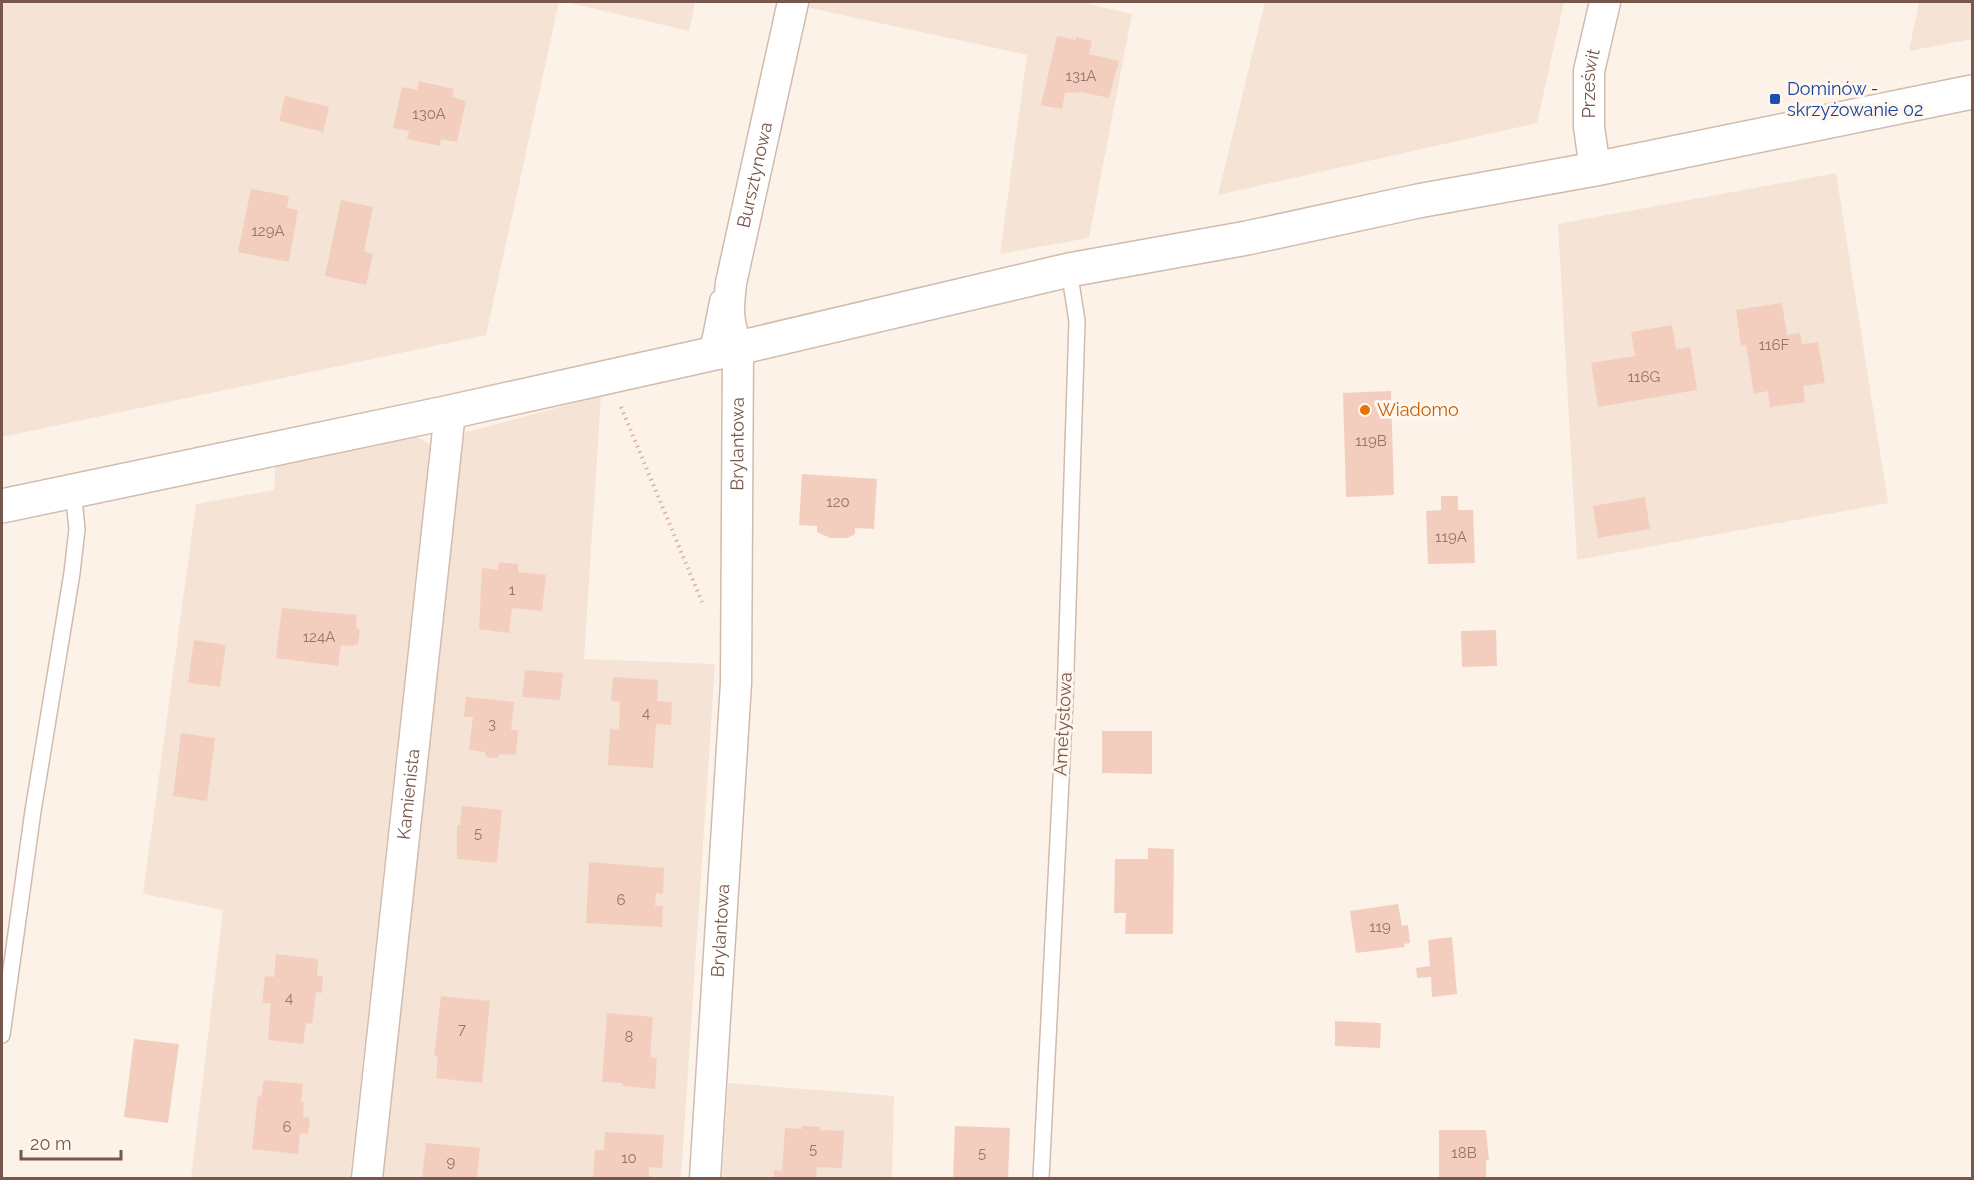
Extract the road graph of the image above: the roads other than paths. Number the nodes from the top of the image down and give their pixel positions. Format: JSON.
{"nodes":[{"id":1,"x":778,"y":2,"type":"edge"},
{"id":2,"x":793,"y":2,"type":"edge"},
{"id":3,"x":1605,"y":2,"type":"edge"},
{"id":4,"x":1972,"y":92,"type":"edge"},
{"id":5,"x":1595,"y":169,"type":"junction"},
{"id":6,"x":1069,"y":270,"type":"junction"},
{"id":7,"x":722,"y":351,"type":"junction"},
{"id":8,"x":450,"y":412,"type":"junction"},
{"id":9,"x":73,"y":491,"type":"junction"},
{"id":10,"x":2,"y":506,"type":"edge"},
{"id":11,"x":2,"y":1035,"type":"edge"},
{"id":12,"x":367,"y":1179,"type":"edge"},
{"id":13,"x":705,"y":1179,"type":"edge"},
{"id":14,"x":1041,"y":1179,"type":"edge"}],
"edges":[{"from":1,"to":7,"type":"lane"},
{"from":2,"to":7,"type":"street","name":"Bursztynowa"},
{"from":3,"to":5,"type":"street","name":"Prześwit"},
{"from":4,"to":5,"type":"street"},
{"from":5,"to":6,"type":"street"},
{"from":6,"to":7,"type":"street"},
{"from":6,"to":14,"type":"lane","name":"Ametystowa"},
{"from":7,"to":8,"type":"street"},
{"from":7,"to":13,"type":"street","name":"Brylantowa"},
{"from":8,"to":9,"type":"street"},
{"from":8,"to":12,"type":"street","name":"Kamienista"},
{"from":9,"to":10,"type":"street"},
{"from":9,"to":11,"type":"lane"}]}
